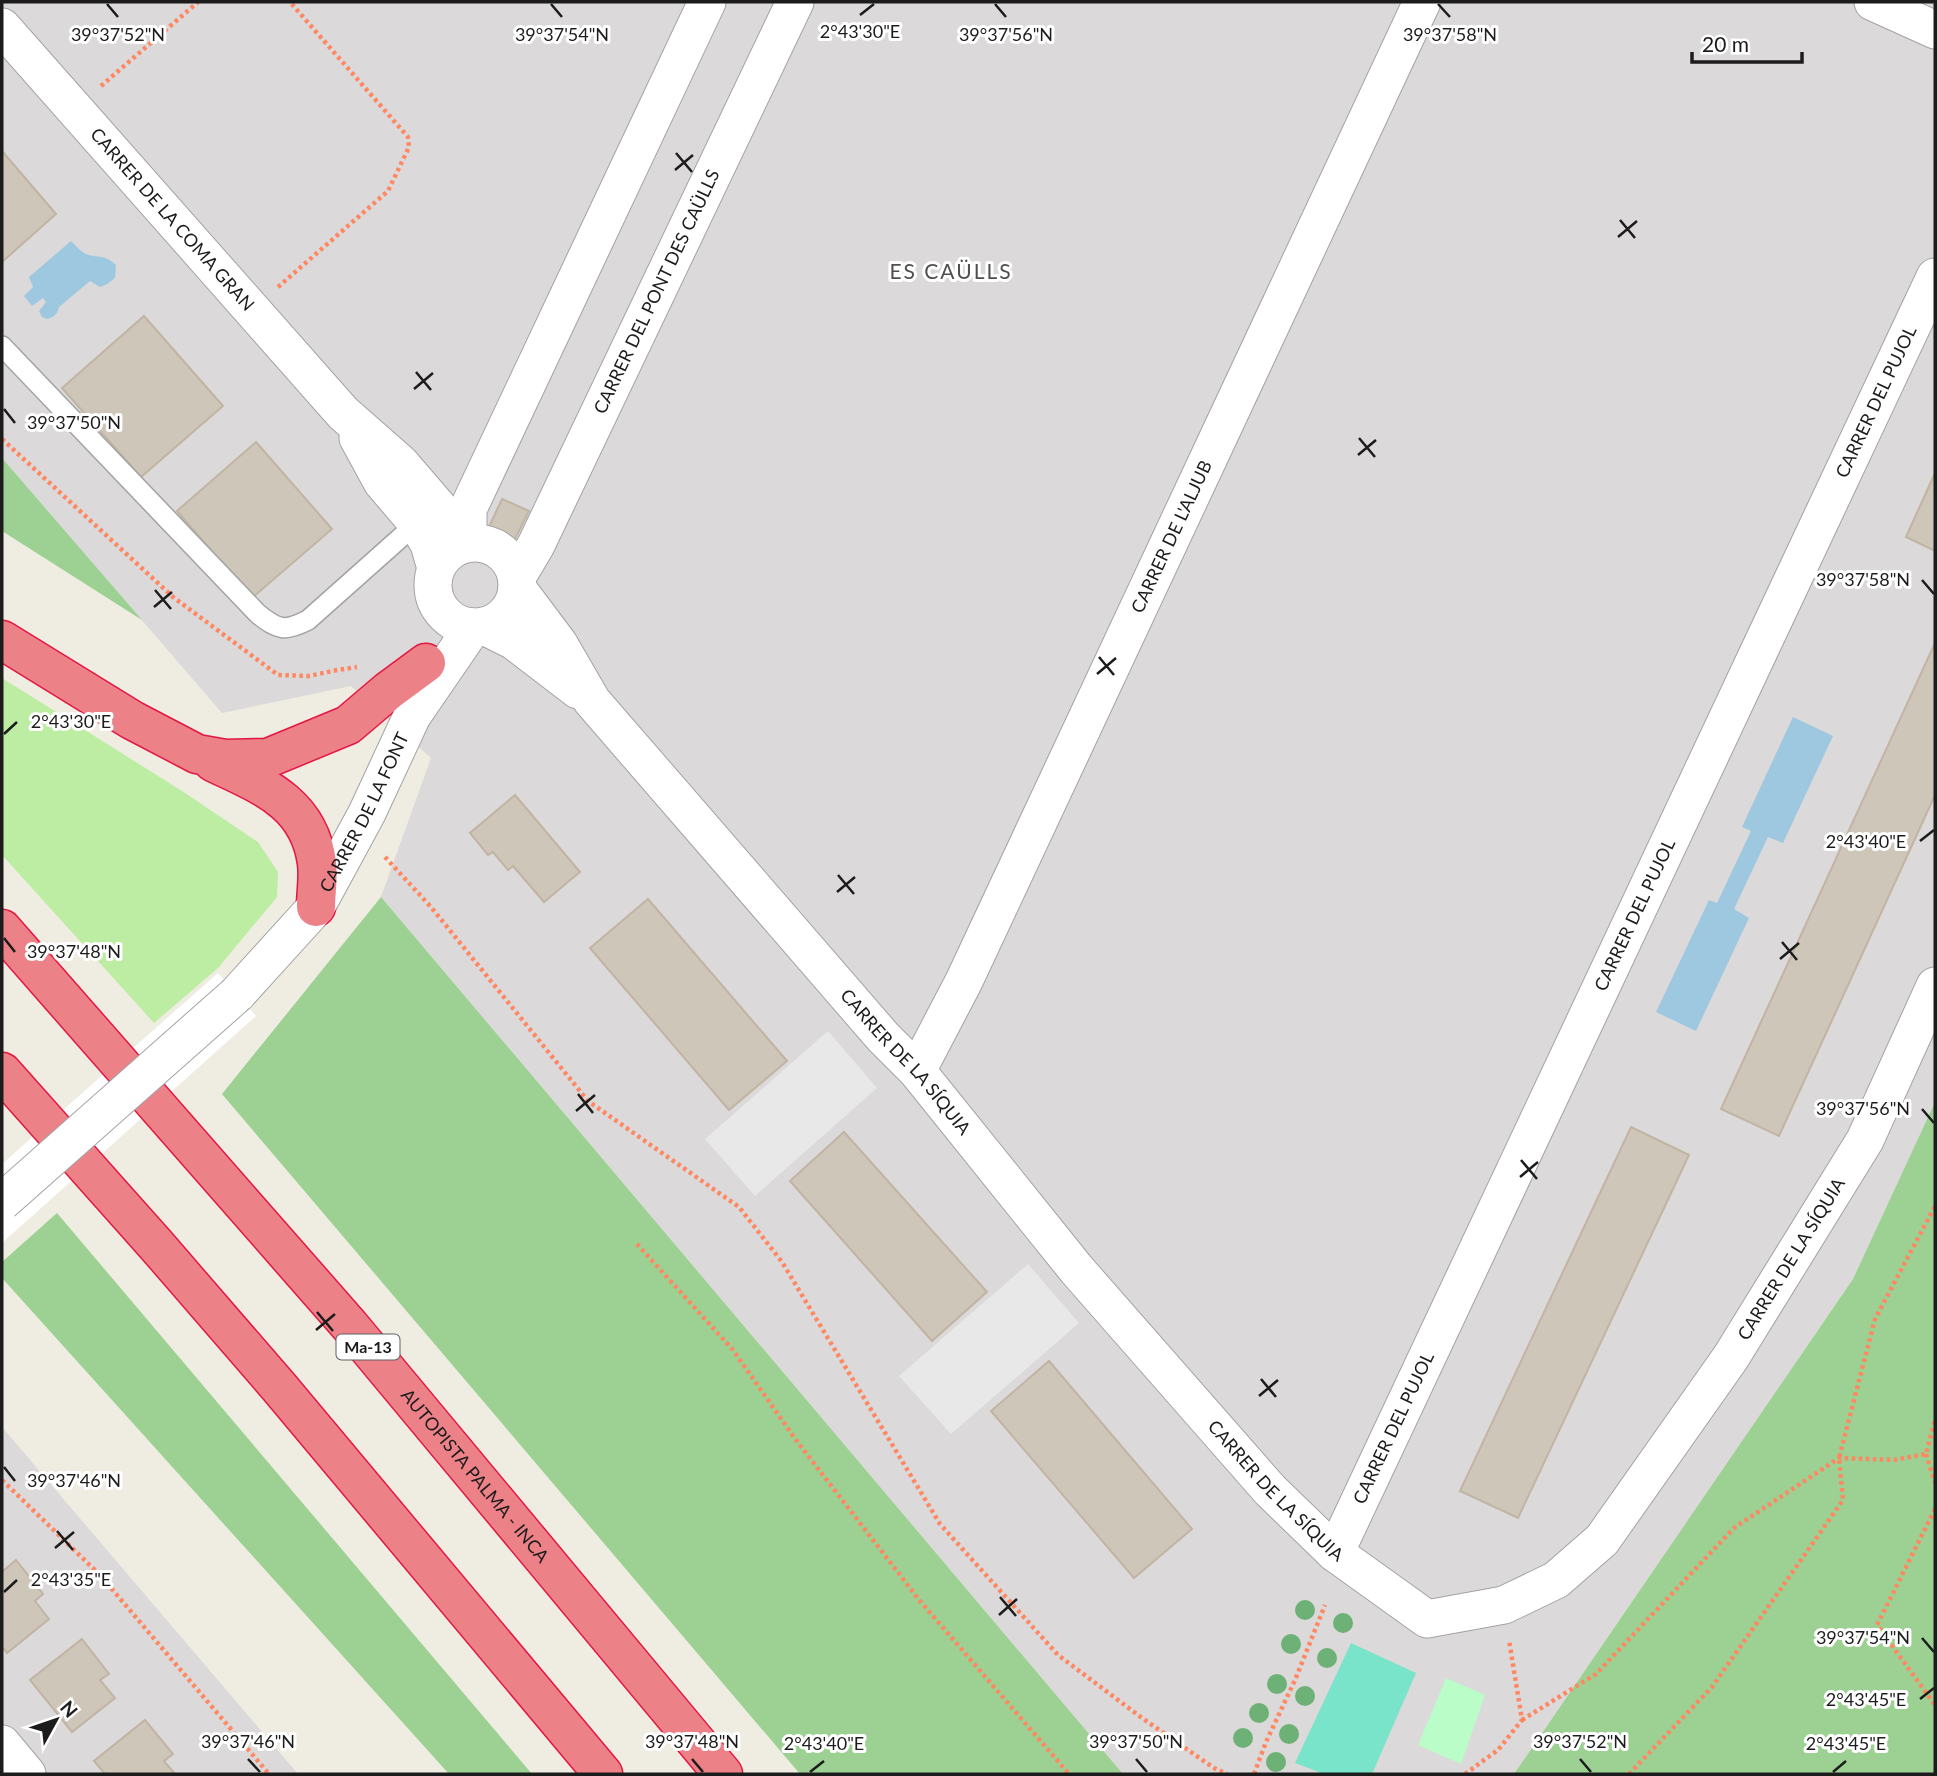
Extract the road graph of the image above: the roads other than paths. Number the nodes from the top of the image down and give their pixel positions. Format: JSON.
{"nodes":[{"id":1,"x":707,"y":2,"type":"edge"},
{"id":2,"x":795,"y":2,"type":"edge"},
{"id":3,"x":1422,"y":2,"type":"edge"},
{"id":4,"x":1873,"y":2,"type":"edge"},
{"id":5,"x":2,"y":27,"type":"edge"},
{"id":6,"x":1935,"y":30,"type":"edge"},
{"id":7,"x":1935,"y":277,"type":"edge"},
{"id":8,"x":2,"y":346,"type":"edge"},
{"id":9,"x":343,"y":413,"type":"junction"},
{"id":10,"x":417,"y":523,"type":"junction"},
{"id":11,"x":468,"y":542,"type":"junction"},
{"id":12,"x":436,"y":568,"type":"junction"},
{"id":13,"x":517,"y":583,"type":"junction"},
{"id":14,"x":467,"y":622,"type":"junction"},
{"id":15,"x":2,"y":640,"type":"edge"},
{"id":16,"x":426,"y":663,"type":"junction"},
{"id":17,"x":593,"y":701,"type":"junction"},
{"id":18,"x":412,"y":716,"type":"junction"},
{"id":19,"x":197,"y":754,"type":"junction"},
{"id":20,"x":316,"y":907,"type":"junction"},
{"id":21,"x":2,"y":929,"type":"edge"},
{"id":22,"x":1935,"y":986,"type":"edge"},
{"id":23,"x":917,"y":1071,"type":"junction"},
{"id":24,"x":2,"y":1072,"type":"edge"},
{"id":25,"x":2,"y":1202,"type":"edge"},
{"id":26,"x":1335,"y":1553,"type":"junction"},
{"id":27,"x":2,"y":1744,"type":"edge"},
{"id":28,"x":27,"y":1774,"type":"edge"},
{"id":29,"x":603,"y":1774,"type":"edge"},
{"id":30,"x":723,"y":1774,"type":"edge"}],
"edges":[{"from":1,"to":11,"type":"street"},
{"from":2,"to":13,"type":"street","name":"CARRER DEL PONT DES CAÜLLS"},
{"from":3,"to":23,"type":"street","name":"CARRER DE L'ALJUB"},
{"from":4,"to":6,"type":"street"},
{"from":5,"to":9,"type":"street","name":"CARRER DE LA COMA GRAN"},
{"from":7,"to":26,"type":"street","name":"CARRER DEL PUJOL"},
{"from":8,"to":10,"type":"lane"},
{"from":9,"to":10,"type":"street","name":"CARRER DE LA COMA GRAN"},
{"from":9,"to":11,"type":"street","name":"CARRER DE LA COMA GRAN"},
{"from":10,"to":12,"type":"street","name":"CARRER DE LA COMA GRAN"},
{"from":11,"to":12,"type":"street"},
{"from":11,"to":13,"type":"street"},
{"from":12,"to":14,"type":"street"},
{"from":13,"to":14,"type":"street"},
{"from":13,"to":17,"type":"street","name":"CARRER DE LA SÍQUIA"},
{"from":14,"to":16,"type":"street","name":"CARRER DE LA FONT"},
{"from":14,"to":17,"type":"street","name":"CARRER DE LA SÍQUIA"},
{"from":14,"to":18,"type":"street","name":"CARRER DE LA FONT"},
{"from":15,"to":19,"type":"highway"},
{"from":16,"to":18,"type":"street","name":"CARRER DE LA FONT"},
{"from":16,"to":19,"type":"highway"},
{"from":17,"to":23,"type":"street","name":"CARRER DE LA SÍQUIA"},
{"from":18,"to":20,"type":"street","name":"CARRER DE LA FONT"},
{"from":19,"to":20,"type":"highway"},
{"from":20,"to":25,"type":"street","name":"CARRER DE LA FONT","bridge":true},
{"from":21,"to":30,"type":"highway","name":"AUTOPISTA PALMA - INCA","number":"Ma-13"},
{"from":22,"to":26,"type":"street","name":"CARRER DE LA SÍQUIA"},
{"from":23,"to":26,"type":"street","name":"CARRER DE LA SÍQUIA"},
{"from":24,"to":29,"type":"highway"},
{"from":27,"to":28,"type":"street"}]}
